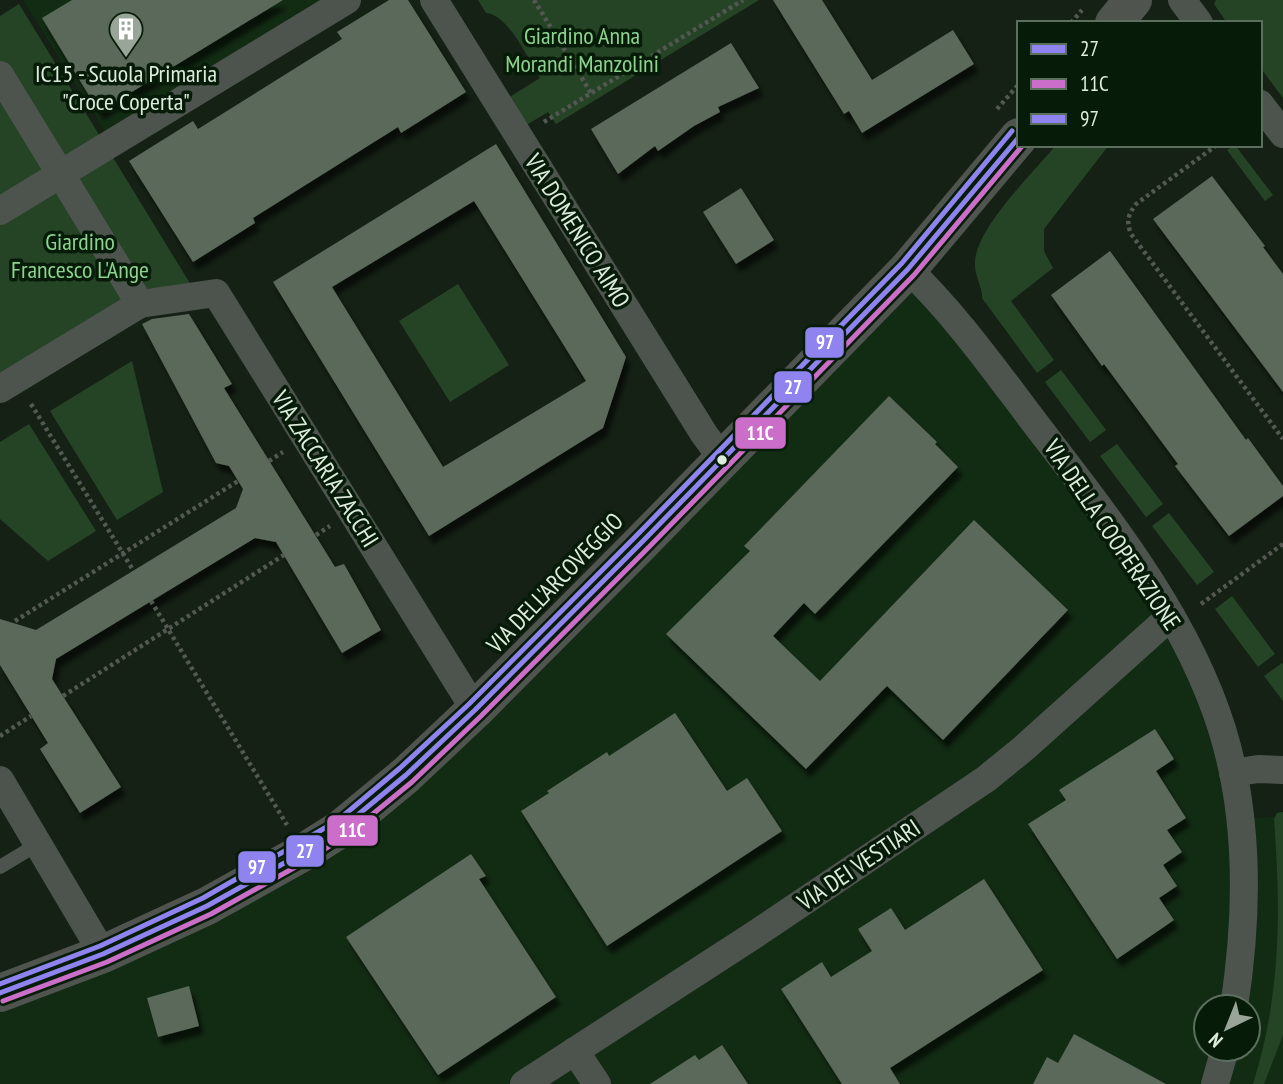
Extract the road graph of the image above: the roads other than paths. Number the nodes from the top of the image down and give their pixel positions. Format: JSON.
{"nodes":[{"id":1,"x":347,"y":0,"type":"edge"},
{"id":2,"x":434,"y":0,"type":"edge"},
{"id":3,"x":1133,"y":0,"type":"edge"},
{"id":4,"x":1182,"y":0,"type":"edge"},
{"id":5,"x":1116,"y":21,"type":"edge"},
{"id":6,"x":1198,"y":21,"type":"edge"},
{"id":7,"x":0,"y":75,"type":"edge"},
{"id":8,"x":1262,"y":107,"type":"edge"},
{"id":9,"x":1005,"y":126,"type":"edge"},
{"id":10,"x":1283,"y":134,"type":"edge"},
{"id":11,"x":61,"y":174,"type":"junction"},
{"id":12,"x":0,"y":211,"type":"edge"},
{"id":13,"x":908,"y":269,"type":"junction"},
{"id":14,"x":140,"y":304,"type":"junction"},
{"id":15,"x":8,"y":384,"type":"edge"},
{"id":16,"x":723,"y":460,"type":"junction"},
{"id":17,"x":1171,"y":616,"type":"junction"},
{"id":18,"x":475,"y":710,"type":"junction"},
{"id":19,"x":1283,"y":770,"type":"edge"},
{"id":20,"x":1233,"y":773,"type":"junction"},
{"id":21,"x":0,"y":780,"type":"edge"},
{"id":22,"x":38,"y":844,"type":"junction"},
{"id":23,"x":0,"y":867,"type":"edge"},
{"id":24,"x":103,"y":954,"type":"junction"},
{"id":25,"x":0,"y":993,"type":"edge"},
{"id":26,"x":1236,"y":993,"type":"edge"},
{"id":27,"x":575,"y":1051,"type":"junction"},
{"id":28,"x":1220,"y":1063,"type":"edge"},
{"id":29,"x":524,"y":1084,"type":"edge"},
{"id":30,"x":597,"y":1084,"type":"edge"},
{"id":31,"x":1214,"y":1084,"type":"edge"}],
"edges":[{"from":1,"to":11,"type":"street"},
{"from":2,"to":16,"type":"street","name":"VIA DOMENICO AIMO"},
{"from":3,"to":5,"type":"street"},
{"from":4,"to":6,"type":"street"},
{"from":7,"to":11,"type":"street"},
{"from":8,"to":10,"type":"street"},
{"from":9,"to":13,"type":"street","name":"VIA DELL'ARCOVEGGIO"},
{"from":11,"to":12,"type":"street"},
{"from":11,"to":14,"type":"street"},
{"from":13,"to":16,"type":"street","name":"VIA DELL'ARCOVEGGIO"},
{"from":13,"to":17,"type":"street","name":"VIA DELLA COOPERAZIONE"},
{"from":14,"to":15,"type":"street"},
{"from":14,"to":18,"type":"street","name":"VIA ZACCARIA ZACCHI"},
{"from":16,"to":18,"type":"street","name":"VIA DELL'ARCOVEGGIO"},
{"from":17,"to":20,"type":"street","name":"VIA DELLA COOPERAZIONE"},
{"from":17,"to":27,"type":"street","name":"VIA DEI VESTIARI"},
{"from":18,"to":24,"type":"street","name":"VIA DELL'ARCOVEGGIO"},
{"from":19,"to":20,"type":"street"},
{"from":20,"to":26,"type":"street","name":"VIA DELLA COOPERAZIONE"},
{"from":21,"to":22,"type":"street"},
{"from":22,"to":23,"type":"lane"},
{"from":22,"to":24,"type":"street"},
{"from":24,"to":25,"type":"street","name":"VIA DELL'ARCOVEGGIO"},
{"from":27,"to":29,"type":"street","name":"VIA DEI VESTIARI"},
{"from":27,"to":30,"type":"street"},
{"from":28,"to":31,"type":"street"}]}
